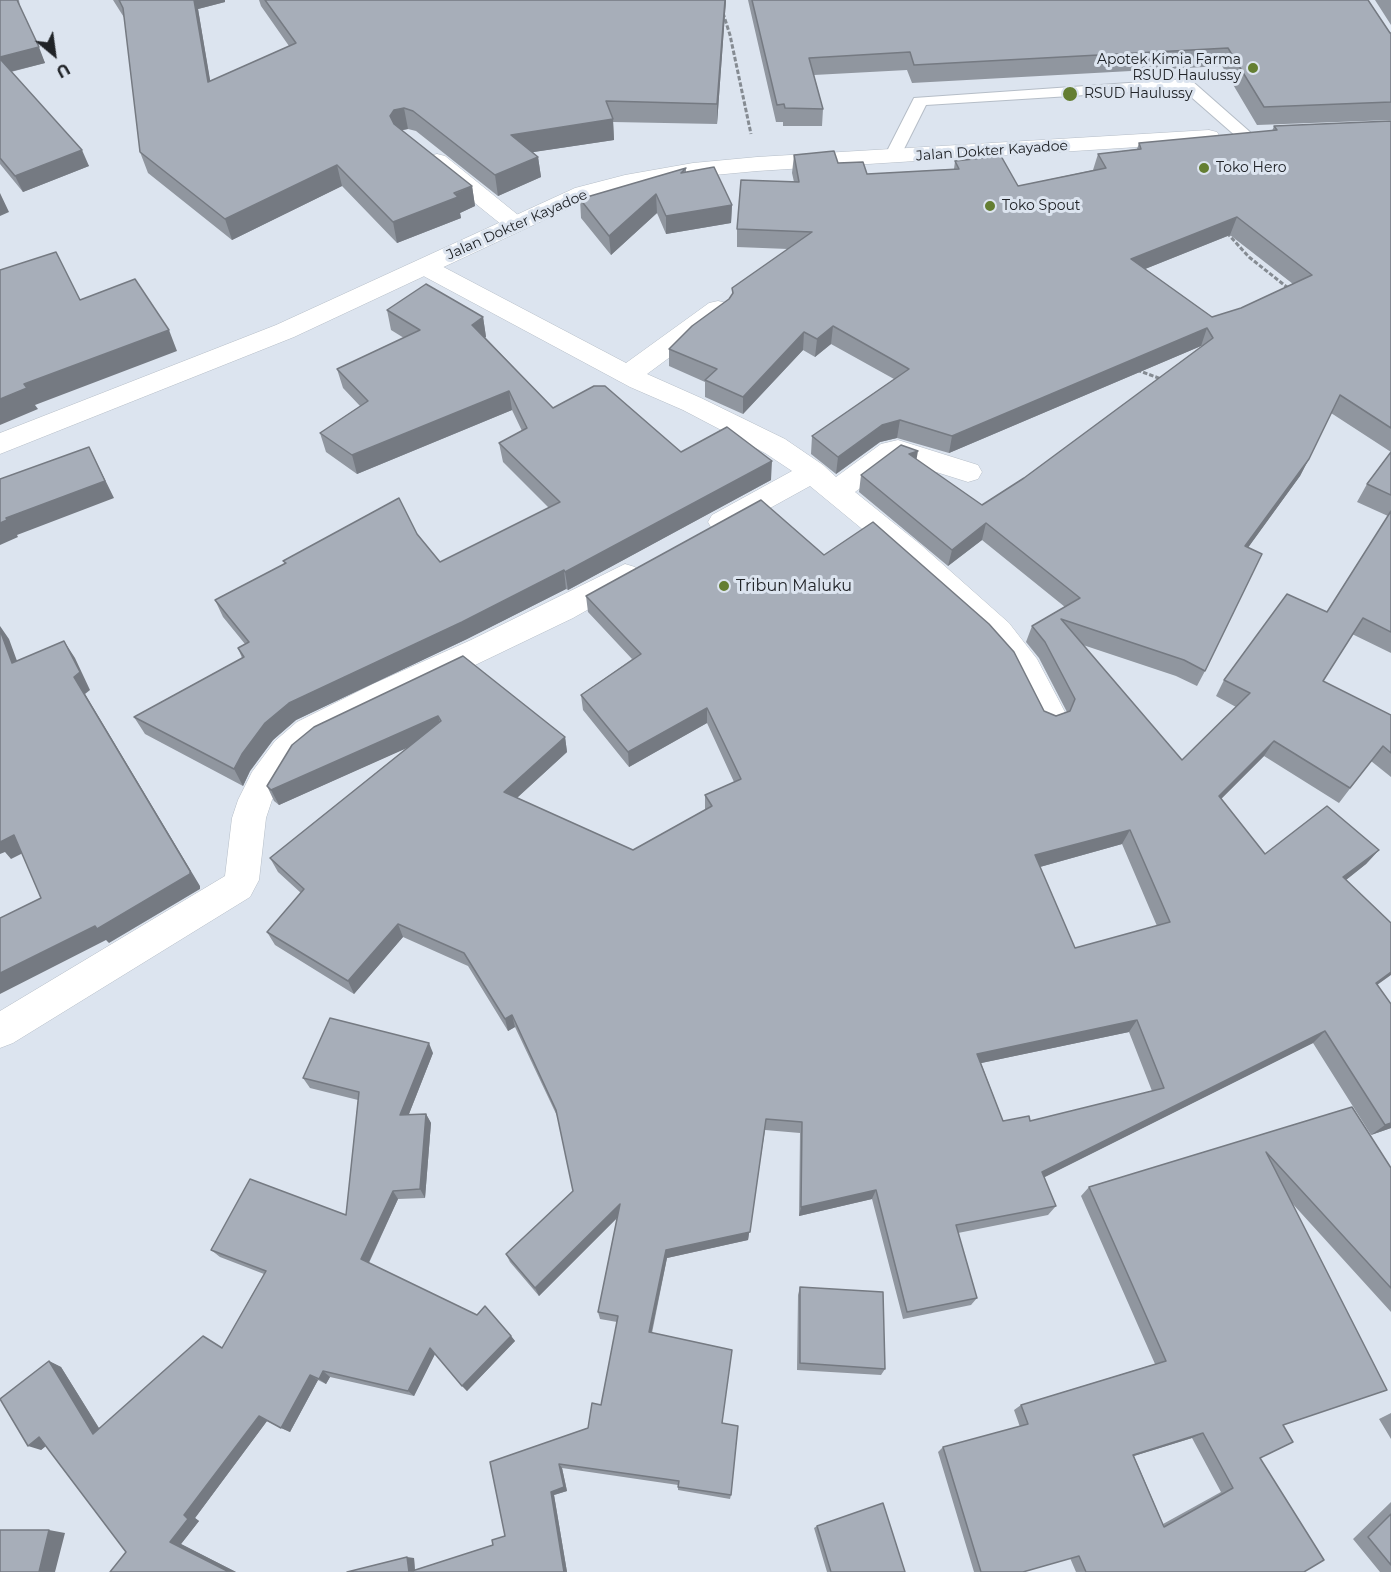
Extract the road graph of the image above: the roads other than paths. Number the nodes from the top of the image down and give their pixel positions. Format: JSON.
{"nodes":[{"id":1,"x":1256,"y":134,"type":"joint"},
{"id":2,"x":424,"y":151,"type":"edge"},
{"id":3,"x":892,"y":157,"type":"junction"},
{"id":4,"x":515,"y":224,"type":"junction"},
{"id":5,"x":425,"y":267,"type":"junction"},
{"id":6,"x":718,"y":309,"type":"edge"},
{"id":7,"x":628,"y":375,"type":"junction"},
{"id":8,"x":0,"y":444,"type":"edge"},
{"id":9,"x":969,"y":472,"type":"dead end"},
{"id":10,"x":824,"y":482,"type":"junction"},
{"id":11,"x":700,"y":534,"type":"edge"},
{"id":12,"x":649,"y":562,"type":"edge"},
{"id":13,"x":1051,"y":716,"type":"edge"},
{"id":14,"x":0,"y":1031,"type":"edge"}],
"edges":[{"from":1,"to":3,"type":"street","name":"Jalan Dokter Kayadoe"},
{"from":1,"to":3,"type":"lane"},
{"from":2,"to":4,"type":"street"},
{"from":3,"to":4,"type":"street","name":"Jalan Dokter Kayadoe"},
{"from":4,"to":5,"type":"street","name":"Jalan Dokter Kayadoe"},
{"from":5,"to":7,"type":"street"},
{"from":5,"to":8,"type":"street","name":"Jalan Dokter Kayadoe"},
{"from":6,"to":7,"type":"street"},
{"from":7,"to":10,"type":"street"},
{"from":9,"to":10,"type":"street"},
{"from":10,"to":11,"type":"street"},
{"from":10,"to":13,"type":"street"},
{"from":12,"to":14,"type":"street"}]}
